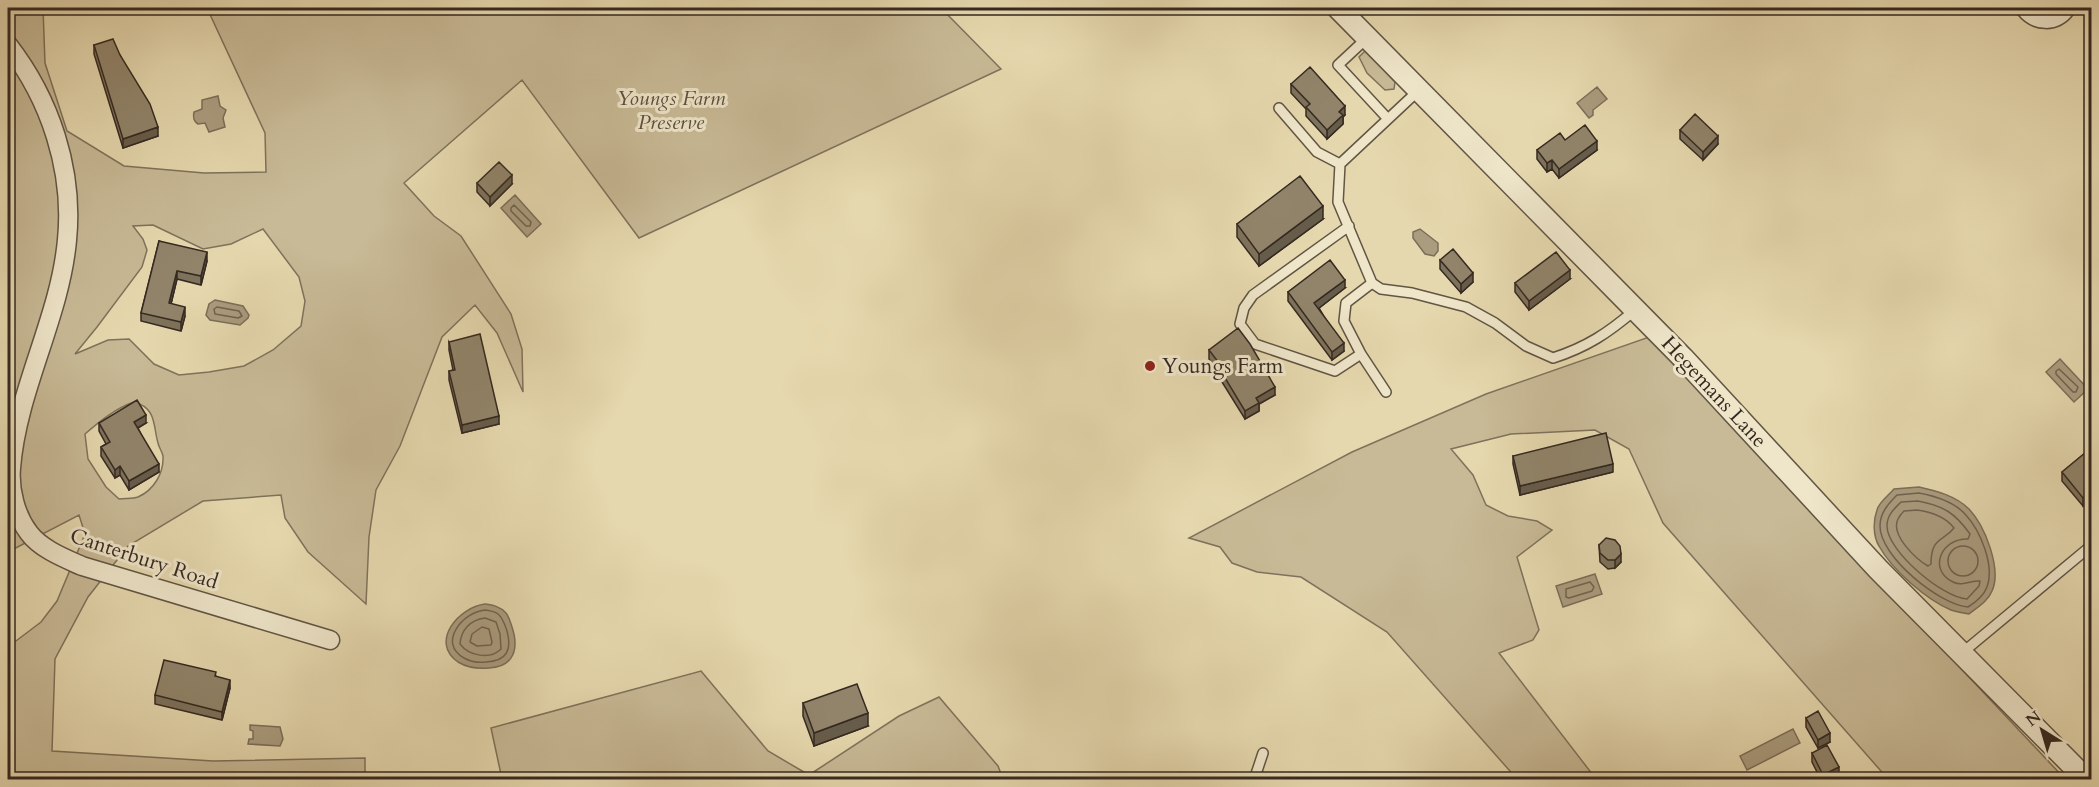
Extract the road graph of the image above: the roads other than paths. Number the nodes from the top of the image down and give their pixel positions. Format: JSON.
{"nodes":[{"id":1,"x":1338,"y":8,"type":"edge"},
{"id":2,"x":2025,"y":8,"type":"edge"},
{"id":3,"x":2066,"y":8,"type":"edge"},
{"id":4,"x":1367,"y":38,"type":"junction"},
{"id":5,"x":8,"y":45,"type":"edge"},
{"id":6,"x":1419,"y":90,"type":"junction"},
{"id":7,"x":1279,"y":108,"type":"dead end"},
{"id":8,"x":1388,"y":119,"type":"junction"},
{"id":9,"x":1340,"y":164,"type":"junction"},
{"id":10,"x":1349,"y":226,"type":"junction"},
{"id":11,"x":1372,"y":283,"type":"junction"},
{"id":12,"x":1635,"y":310,"type":"junction"},
{"id":13,"x":1361,"y":354,"type":"junction"},
{"id":14,"x":1386,"y":392,"type":"dead end"},
{"id":15,"x":2091,"y":545,"type":"edge"},
{"id":16,"x":330,"y":640,"type":"dead end"},
{"id":17,"x":1962,"y":653,"type":"junction"},
{"id":18,"x":1263,"y":753,"type":"dead end"},
{"id":19,"x":1254,"y":780,"type":"edge"},
{"id":20,"x":2087,"y":780,"type":"edge"}],
"edges":[{"from":1,"to":4,"type":"street","name":"Hegemans Lane"},
{"from":2,"to":3,"type":"street"},
{"from":4,"to":6,"type":"street","name":"Hegemans Lane"},
{"from":4,"to":8,"type":"lane"},
{"from":5,"to":16,"type":"street","name":"Canterbury Road"},
{"from":6,"to":8,"type":"lane"},
{"from":6,"to":12,"type":"street","name":"Hegemans Lane"},
{"from":7,"to":9,"type":"lane"},
{"from":8,"to":9,"type":"lane"},
{"from":9,"to":10,"type":"lane"},
{"from":10,"to":11,"type":"lane"},
{"from":10,"to":13,"type":"lane"},
{"from":11,"to":12,"type":"lane"},
{"from":11,"to":13,"type":"lane"},
{"from":12,"to":17,"type":"street","name":"Hegemans Lane"},
{"from":13,"to":14,"type":"lane"},
{"from":15,"to":17,"type":"lane"},
{"from":17,"to":20,"type":"street","name":"Hegemans Lane"},
{"from":18,"to":19,"type":"lane"}]}
